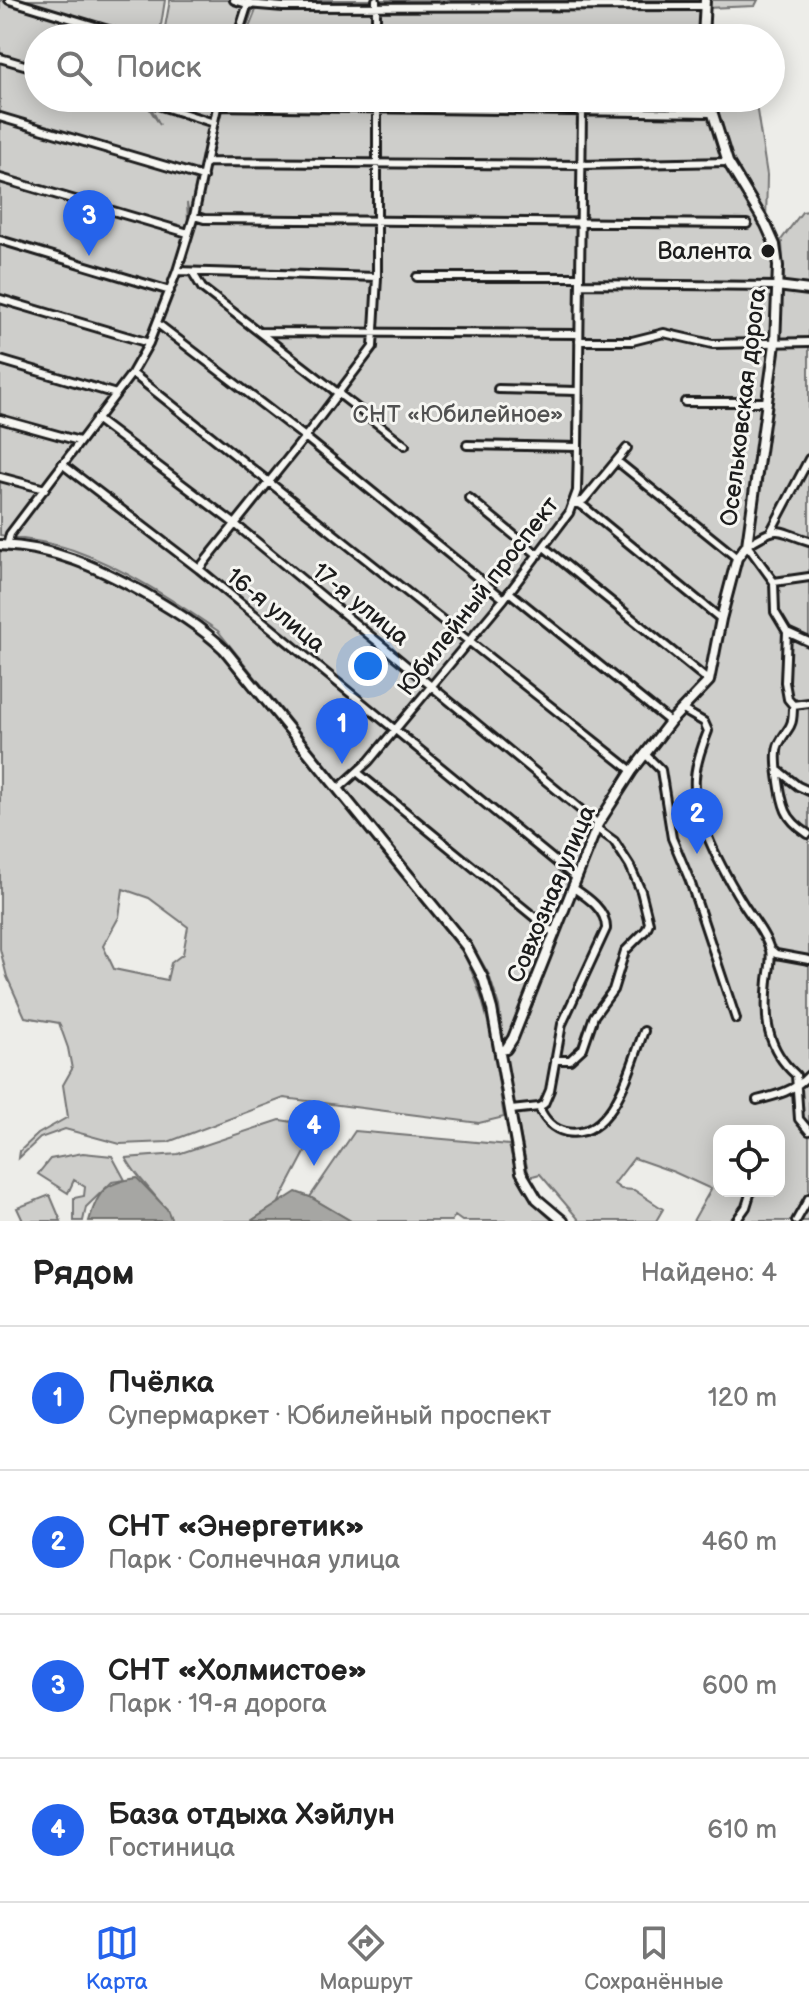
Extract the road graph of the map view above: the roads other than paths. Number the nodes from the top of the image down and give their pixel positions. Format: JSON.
{"nodes":[{"id":1,"x":9,"y":0,"type":"edge"},
{"id":2,"x":234,"y":0,"type":"edge"},
{"id":3,"x":248,"y":2,"type":"edge"},
{"id":4,"x":376,"y":2,"type":"edge"},
{"id":5,"x":704,"y":3,"type":"edge"},
{"id":6,"x":89,"y":24,"type":"edge"},
{"id":7,"x":241,"y":24,"type":"edge"},
{"id":8,"x":376,"y":24,"type":"edge"},
{"id":9,"x":703,"y":24,"type":"edge"},
{"id":10,"x":0,"y":58,"type":"edge"},
{"id":11,"x":24,"y":65,"type":"edge"},
{"id":12,"x":180,"y":112,"type":"edge"},
{"id":13,"x":215,"y":112,"type":"edge"},
{"id":14,"x":377,"y":112,"type":"edge"},
{"id":15,"x":582,"y":112,"type":"edge"},
{"id":16,"x":668,"y":112,"type":"edge"},
{"id":17,"x":711,"y":113,"type":"joint"},
{"id":18,"x":0,"y":117,"type":"edge"},
{"id":19,"x":214,"y":123,"type":"junction"},
{"id":20,"x":206,"y":162,"type":"junction"},
{"id":21,"x":728,"y":162,"type":"junction"},
{"id":22,"x":376,"y":165,"type":"junction"},
{"id":23,"x":581,"y":165,"type":"junction"},
{"id":24,"x":203,"y":177,"type":"junction"},
{"id":25,"x":0,"y":178,"type":"edge"},
{"id":26,"x":194,"y":216,"type":"junction"},
{"id":27,"x":377,"y":221,"type":"junction"},
{"id":28,"x":580,"y":223,"type":"junction"},
{"id":29,"x":747,"y":224,"type":"dead end"},
{"id":30,"x":188,"y":233,"type":"junction"},
{"id":31,"x":0,"y":240,"type":"edge"},
{"id":32,"x":177,"y":271,"type":"junction"},
{"id":33,"x":193,"y":273,"type":"junction"},
{"id":34,"x":377,"y":277,"type":"junction"},
{"id":35,"x":417,"y":277,"type":"dead end"},
{"id":36,"x":580,"y":280,"type":"junction"},
{"id":37,"x":777,"y":286,"type":"junction"},
{"id":38,"x":809,"y":290,"type":"edge"},
{"id":39,"x":170,"y":291,"type":"junction"},
{"id":40,"x":0,"y":299,"type":"edge"},
{"id":41,"x":158,"y":324,"type":"junction"},
{"id":42,"x":260,"y":332,"type":"junction"},
{"id":43,"x":376,"y":333,"type":"junction"},
{"id":44,"x":579,"y":337,"type":"junction"},
{"id":45,"x":809,"y":342,"type":"edge"},
{"id":46,"x":149,"y":343,"type":"junction"},
{"id":47,"x":775,"y":344,"type":"junction"},
{"id":48,"x":0,"y":360,"type":"edge"},
{"id":49,"x":132,"y":373,"type":"junction"},
{"id":50,"x":498,"y":389,"type":"dead end"},
{"id":51,"x":577,"y":391,"type":"junction"},
{"id":52,"x":339,"y":393,"type":"junction"},
{"id":53,"x":116,"y":394,"type":"junction"},
{"id":54,"x":685,"y":402,"type":"dead end"},
{"id":55,"x":766,"y":402,"type":"junction"},
{"id":56,"x":0,"y":419,"type":"edge"},
{"id":57,"x":96,"y":419,"type":"junction"},
{"id":58,"x":305,"y":437,"type":"junction"},
{"id":59,"x":79,"y":441,"type":"junction"},
{"id":60,"x":405,"y":445,"type":"dead end"},
{"id":61,"x":467,"y":445,"type":"dead end"},
{"id":62,"x":578,"y":447,"type":"junction"},
{"id":63,"x":627,"y":448,"type":"dead end"},
{"id":64,"x":809,"y":459,"type":"edge"},
{"id":65,"x":617,"y":461,"type":"junction"},
{"id":66,"x":62,"y":464,"type":"junction"},
{"id":67,"x":0,"y":477,"type":"edge"},
{"id":68,"x":269,"y":482,"type":"junction"},
{"id":69,"x":45,"y":489,"type":"junction"},
{"id":70,"x":469,"y":498,"type":"dead end"},
{"id":71,"x":575,"y":503,"type":"junction"},
{"id":72,"x":235,"y":524,"type":"junction"},
{"id":73,"x":771,"y":531,"type":"junction"},
{"id":74,"x":809,"y":532,"type":"edge"},
{"id":75,"x":806,"y":540,"type":"edge"},
{"id":76,"x":747,"y":545,"type":"junction"},
{"id":77,"x":3,"y":546,"type":"edge"},
{"id":78,"x":544,"y":547,"type":"junction"},
{"id":79,"x":538,"y":555,"type":"junction"},
{"id":80,"x":737,"y":558,"type":"junction"},
{"id":81,"x":199,"y":569,"type":"junction"},
{"id":82,"x":809,"y":577,"type":"edge"},
{"id":83,"x":774,"y":582,"type":"junction"},
{"id":84,"x":506,"y":596,"type":"junction"},
{"id":85,"x":721,"y":619,"type":"junction"},
{"id":86,"x":787,"y":632,"type":"junction"},
{"id":87,"x":469,"y":640,"type":"junction"},
{"id":88,"x":809,"y":642,"type":"edge"},
{"id":89,"x":709,"y":681,"type":"junction"},
{"id":90,"x":432,"y":684,"type":"junction"},
{"id":91,"x":809,"y":703,"type":"edge"},
{"id":92,"x":793,"y":705,"type":"junction"},
{"id":93,"x":683,"y":710,"type":"junction"},
{"id":94,"x":670,"y":722,"type":"junction"},
{"id":95,"x":396,"y":729,"type":"junction"},
{"id":96,"x":646,"y":755,"type":"junction"},
{"id":97,"x":778,"y":770,"type":"junction"},
{"id":98,"x":632,"y":771,"type":"junction"},
{"id":99,"x":357,"y":772,"type":"junction"},
{"id":100,"x":338,"y":789,"type":"junction"},
{"id":101,"x":809,"y":791,"type":"edge"},
{"id":102,"x":597,"y":826,"type":"junction"},
{"id":103,"x":808,"y":834,"type":"edge"},
{"id":104,"x":574,"y":883,"type":"junction"},
{"id":105,"x":555,"y":934,"type":"junction"},
{"id":106,"x":769,"y":948,"type":"junction"},
{"id":107,"x":809,"y":960,"type":"edge"},
{"id":108,"x":736,"y":1019,"type":"dead end"},
{"id":109,"x":644,"y":1031,"type":"dead end"},
{"id":110,"x":500,"y":1051,"type":"junction"},
{"id":111,"x":555,"y":1060,"type":"junction"},
{"id":112,"x":809,"y":1075,"type":"edge"},
{"id":113,"x":798,"y":1086,"type":"junction"},
{"id":114,"x":757,"y":1100,"type":"dead end"},
{"id":115,"x":539,"y":1107,"type":"junction"},
{"id":116,"x":511,"y":1110,"type":"junction"},
{"id":117,"x":809,"y":1131,"type":"edge"},
{"id":118,"x":749,"y":1197,"type":"edge"},
{"id":119,"x":809,"y":1198,"type":"edge"},
{"id":120,"x":563,"y":1221,"type":"edge"},
{"id":121,"x":736,"y":1221,"type":"edge"},
{"id":122,"x":796,"y":1221,"type":"edge"}],
"edges":[{"from":1,"to":6,"type":"street"},
{"from":2,"to":3,"type":"street"},
{"from":3,"to":4,"type":"street"},
{"from":3,"to":7,"type":"street"},
{"from":4,"to":5,"type":"street"},
{"from":4,"to":8,"type":"street"},
{"from":5,"to":9,"type":"street"},
{"from":10,"to":11,"type":"street"},
{"from":12,"to":19,"type":"street"},
{"from":13,"to":19,"type":"street"},
{"from":14,"to":22,"type":"street"},
{"from":15,"to":23,"type":"street","name":"Юбилейный проспект"},
{"from":16,"to":17,"type":"street"},
{"from":17,"to":21,"type":"street","name":"Осельковская дорога"},
{"from":18,"to":24,"type":"street"},
{"from":19,"to":20,"type":"street"},
{"from":20,"to":22,"type":"street"},
{"from":20,"to":24,"type":"street"},
{"from":21,"to":23,"type":"street"},
{"from":21,"to":37,"type":"street","name":"Осельковская дорога"},
{"from":22,"to":23,"type":"street"},
{"from":22,"to":27,"type":"street"},
{"from":23,"to":28,"type":"street","name":"Юбилейный проспект"},
{"from":24,"to":26,"type":"street"},
{"from":25,"to":30,"type":"street"},
{"from":26,"to":27,"type":"street"},
{"from":26,"to":30,"type":"street"},
{"from":27,"to":28,"type":"street"},
{"from":27,"to":34,"type":"street"},
{"from":28,"to":29,"type":"street"},
{"from":28,"to":36,"type":"street","name":"Юбилейный проспект"},
{"from":30,"to":32,"type":"street"},
{"from":31,"to":39,"type":"street"},
{"from":32,"to":33,"type":"street"},
{"from":32,"to":39,"type":"street"},
{"from":33,"to":34,"type":"street"},
{"from":33,"to":42,"type":"street"},
{"from":34,"to":43,"type":"street"},
{"from":35,"to":36,"type":"street"},
{"from":36,"to":37,"type":"street"},
{"from":36,"to":44,"type":"street","name":"Юбилейный проспект"},
{"from":37,"to":38,"type":"street"},
{"from":37,"to":47,"type":"street","name":"Осельковская дорога"},
{"from":39,"to":41,"type":"street"},
{"from":40,"to":46,"type":"street"},
{"from":41,"to":46,"type":"street"},
{"from":41,"to":58,"type":"street"},
{"from":42,"to":43,"type":"street"},
{"from":42,"to":52,"type":"street"},
{"from":43,"to":44,"type":"street"},
{"from":43,"to":52,"type":"street"},
{"from":44,"to":47,"type":"street"},
{"from":44,"to":51,"type":"street","name":"Юбилейный проспект"},
{"from":45,"to":47,"type":"street"},
{"from":46,"to":49,"type":"street"},
{"from":47,"to":55,"type":"street","name":"Осельковская дорога"},
{"from":48,"to":53,"type":"street"},
{"from":49,"to":53,"type":"street"},
{"from":49,"to":68,"type":"street"},
{"from":50,"to":51,"type":"street"},
{"from":51,"to":62,"type":"street","name":"Юбилейный проспект"},
{"from":52,"to":58,"type":"street"},
{"from":52,"to":60,"type":"street"},
{"from":53,"to":57,"type":"street"},
{"from":54,"to":55,"type":"street"},
{"from":55,"to":76,"type":"street","name":"Осельковская дорога"},
{"from":56,"to":59,"type":"street"},
{"from":57,"to":59,"type":"street"},
{"from":57,"to":72,"type":"street","name":"17-я улица"},
{"from":58,"to":68,"type":"street"},
{"from":58,"to":84,"type":"street"},
{"from":59,"to":66,"type":"street"},
{"from":61,"to":62,"type":"street"},
{"from":62,"to":71,"type":"street","name":"Юбилейный проспект"},
{"from":63,"to":65,"type":"street"},
{"from":64,"to":73,"type":"street"},
{"from":65,"to":71,"type":"street"},
{"from":65,"to":80,"type":"street"},
{"from":66,"to":69,"type":"street"},
{"from":66,"to":81,"type":"street","name":"16-я улица"},
{"from":67,"to":69,"type":"street"},
{"from":68,"to":72,"type":"street"},
{"from":68,"to":87,"type":"street"},
{"from":69,"to":77,"type":"street"},
{"from":70,"to":79,"type":"street"},
{"from":71,"to":78,"type":"street","name":"Юбилейный проспект"},
{"from":71,"to":85,"type":"street"},
{"from":72,"to":81,"type":"street"},
{"from":72,"to":90,"type":"street","name":"17-я улица"},
{"from":73,"to":75,"type":"street"},
{"from":73,"to":76,"type":"street"},
{"from":74,"to":75,"type":"street"},
{"from":76,"to":80,"type":"street"},
{"from":76,"to":83,"type":"street"},
{"from":77,"to":100,"type":"street"},
{"from":78,"to":79,"type":"street","name":"Юбилейный проспект"},
{"from":78,"to":89,"type":"street"},
{"from":79,"to":84,"type":"street","name":"Юбилейный проспект"},
{"from":80,"to":85,"type":"street"},
{"from":81,"to":95,"type":"street","name":"16-я улица"},
{"from":82,"to":83,"type":"street"},
{"from":83,"to":86,"type":"street"},
{"from":84,"to":87,"type":"street","name":"Юбилейный проспект"},
{"from":84,"to":94,"type":"street"},
{"from":85,"to":89,"type":"street"},
{"from":86,"to":88,"type":"street"},
{"from":86,"to":92,"type":"street"},
{"from":87,"to":90,"type":"street","name":"Юбилейный проспект"},
{"from":87,"to":98,"type":"street"},
{"from":89,"to":93,"type":"street","name":"Совхозная улица"},
{"from":90,"to":95,"type":"street","name":"Юбилейный проспект"},
{"from":90,"to":102,"type":"street","name":"17-я улица"},
{"from":91,"to":92,"type":"street"},
{"from":92,"to":97,"type":"street"},
{"from":93,"to":94,"type":"street","name":"Совхозная улица"},
{"from":93,"to":106,"type":"street"},
{"from":94,"to":96,"type":"street","name":"Совхозная улица"},
{"from":95,"to":99,"type":"street","name":"Юбилейный проспект"},
{"from":95,"to":104,"type":"street","name":"16-я улица"},
{"from":96,"to":98,"type":"street","name":"Совхозная улица"},
{"from":96,"to":108,"type":"street"},
{"from":97,"to":101,"type":"street"},
{"from":97,"to":103,"type":"street"},
{"from":98,"to":102,"type":"street","name":"Совхозная улица"},
{"from":99,"to":100,"type":"street","name":"Юбилейный проспект"},
{"from":99,"to":105,"type":"street"},
{"from":100,"to":110,"type":"street"},
{"from":102,"to":104,"type":"street","name":"Совхозная улица"},
{"from":102,"to":111,"type":"street","name":"17-я улица"},
{"from":104,"to":105,"type":"street","name":"Совхозная улица"},
{"from":104,"to":111,"type":"street","name":"16-я улица"},
{"from":105,"to":110,"type":"street","name":"Совхозная улица"},
{"from":106,"to":107,"type":"street"},
{"from":106,"to":113,"type":"street"},
{"from":109,"to":115,"type":"street"},
{"from":110,"to":116,"type":"street"},
{"from":111,"to":115,"type":"street"},
{"from":112,"to":113,"type":"street"},
{"from":113,"to":114,"type":"street"},
{"from":113,"to":117,"type":"street"},
{"from":115,"to":116,"type":"street"},
{"from":116,"to":120,"type":"street"},
{"from":118,"to":121,"type":"street"},
{"from":119,"to":122,"type":"street"}]}
